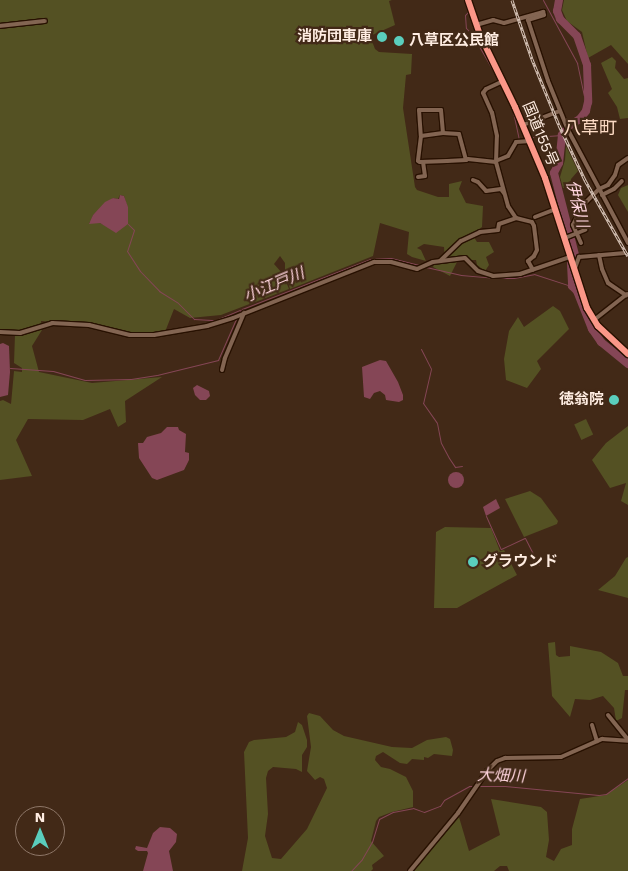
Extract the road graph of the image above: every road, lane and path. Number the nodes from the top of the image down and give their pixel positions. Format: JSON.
{"nodes":[{"id":1,"x":468,"y":0,"type":"edge"},
{"id":2,"x":45,"y":21,"type":"dead end"},
{"id":3,"x":0,"y":26,"type":"edge"},
{"id":4,"x":476,"y":26,"type":"junction"},
{"id":5,"x":500,"y":83,"type":"junction"},
{"id":6,"x":559,"y":111,"type":"junction"},
{"id":7,"x":523,"y":125,"type":"junction"},
{"id":8,"x":444,"y":133,"type":"junction"},
{"id":9,"x":421,"y":136,"type":"junction"},
{"id":10,"x":530,"y":141,"type":"junction"},
{"id":11,"x":628,"y":158,"type":"edge"},
{"id":12,"x":466,"y":160,"type":"junction"},
{"id":13,"x":497,"y":161,"type":"junction"},
{"id":14,"x":423,"y":162,"type":"junction"},
{"id":15,"x":418,"y":177,"type":"dead end"},
{"id":16,"x":473,"y":180,"type":"dead end"},
{"id":17,"x":622,"y":181,"type":"dead end"},
{"id":18,"x":599,"y":189,"type":"junction"},
{"id":19,"x":602,"y":194,"type":"junction"},
{"id":20,"x":505,"y":195,"type":"junction"},
{"id":21,"x":556,"y":209,"type":"junction"},
{"id":22,"x":535,"y":217,"type":"dead end"},
{"id":23,"x":516,"y":218,"type":"junction"},
{"id":24,"x":585,"y":230,"type":"dead end"},
{"id":25,"x":571,"y":235,"type":"junction"},
{"id":26,"x":580,"y":243,"type":"dead end"},
{"id":27,"x":628,"y":243,"type":"edge"},
{"id":28,"x":625,"y":253,"type":"dead end"},
{"id":29,"x":599,"y":256,"type":"junction"},
{"id":30,"x":570,"y":257,"type":"junction"},
{"id":31,"x":440,"y":261,"type":"junction"},
{"id":32,"x":533,"y":270,"type":"junction"},
{"id":33,"x":574,"y":270,"type":"junction"},
{"id":34,"x":627,"y":294,"type":"edge"},
{"id":35,"x":243,"y":314,"type":"junction"},
{"id":36,"x":594,"y":320,"type":"junction"},
{"id":37,"x":0,"y":332,"type":"edge"},
{"id":38,"x":628,"y":354,"type":"edge"},
{"id":39,"x":222,"y":370,"type":"dead end"},
{"id":40,"x":608,"y":715,"type":"dead end"},
{"id":41,"x":592,"y":725,"type":"dead end"},
{"id":42,"x":597,"y":741,"type":"junction"},
{"id":43,"x":628,"y":741,"type":"edge"},
{"id":44,"x":410,"y":871,"type":"edge"}],
"edges":[{"from":1,"to":4,"type":"highway","name":"国道155号"},
{"from":2,"to":3,"type":"street"},
{"from":4,"to":5,"type":"highway","name":"国道155号"},
{"from":4,"to":6,"type":"street"},
{"from":5,"to":7,"type":"highway","name":"国道155号"},
{"from":5,"to":13,"type":"street"},
{"from":6,"to":7,"type":"street"},
{"from":6,"to":18,"type":"street"},
{"from":7,"to":10,"type":"highway","name":"国道155号"},
{"from":8,"to":9,"type":"street"},
{"from":8,"to":9,"type":"street"},
{"from":8,"to":12,"type":"street"},
{"from":9,"to":14,"type":"street"},
{"from":10,"to":13,"type":"street"},
{"from":10,"to":21,"type":"highway","name":"国道155号"},
{"from":11,"to":18,"type":"street"},
{"from":12,"to":13,"type":"street"},
{"from":12,"to":14,"type":"street"},
{"from":13,"to":20,"type":"street"},
{"from":14,"to":15,"type":"street"},
{"from":16,"to":20,"type":"street"},
{"from":17,"to":19,"type":"street"},
{"from":18,"to":19,"type":"street"},
{"from":18,"to":25,"type":"street"},
{"from":19,"to":27,"type":"street"},
{"from":20,"to":23,"type":"street"},
{"from":21,"to":22,"type":"street"},
{"from":21,"to":25,"type":"highway","name":"国道155号"},
{"from":23,"to":31,"type":"street"},
{"from":23,"to":32,"type":"street"},
{"from":24,"to":25,"type":"street"},
{"from":25,"to":26,"type":"street"},
{"from":25,"to":30,"type":"highway","name":"国道155号"},
{"from":28,"to":29,"type":"street"},
{"from":29,"to":33,"type":"street"},
{"from":29,"to":34,"type":"street"},
{"from":30,"to":32,"type":"street"},
{"from":30,"to":33,"type":"highway","name":"国道155号"},
{"from":31,"to":32,"type":"street"},
{"from":31,"to":35,"type":"street"},
{"from":33,"to":36,"type":"highway","name":"国道155号"},
{"from":34,"to":36,"type":"street"},
{"from":35,"to":37,"type":"street"},
{"from":35,"to":39,"type":"street"},
{"from":36,"to":38,"type":"highway","name":"国道155号"},
{"from":40,"to":43,"type":"street"},
{"from":41,"to":42,"type":"street"},
{"from":42,"to":43,"type":"street"},
{"from":42,"to":44,"type":"street"}]}
